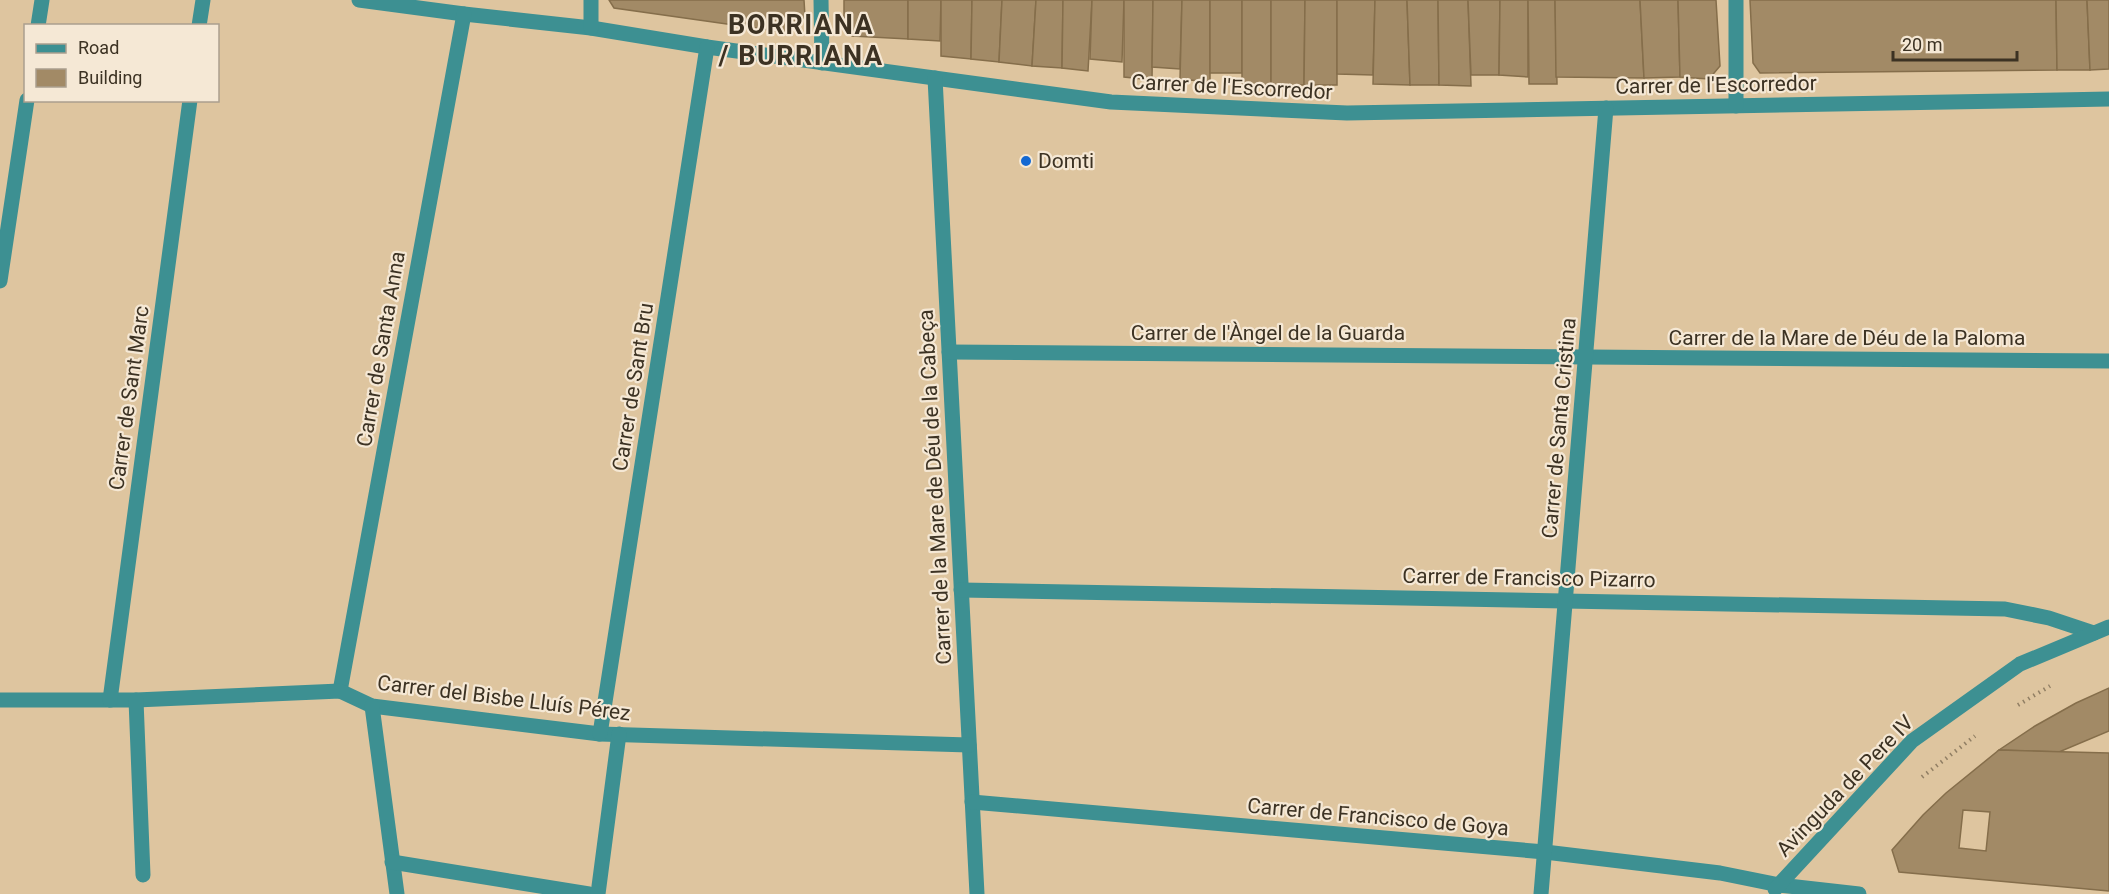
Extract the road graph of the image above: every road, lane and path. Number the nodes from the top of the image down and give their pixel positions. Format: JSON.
{"nodes":[{"id":1,"x":42,"y":0,"type":"edge"},
{"id":2,"x":203,"y":0,"type":"edge"},
{"id":3,"x":359,"y":0,"type":"edge"},
{"id":4,"x":591,"y":0,"type":"edge"},
{"id":5,"x":821,"y":0,"type":"edge"},
{"id":6,"x":1736,"y":0,"type":"edge"},
{"id":7,"x":464,"y":14,"type":"junction"},
{"id":8,"x":38,"y":24,"type":"edge"},
{"id":9,"x":200,"y":24,"type":"edge"},
{"id":10,"x":591,"y":28,"type":"junction"},
{"id":11,"x":707,"y":47,"type":"junction"},
{"id":12,"x":822,"y":63,"type":"junction"},
{"id":13,"x":935,"y":78,"type":"junction"},
{"id":14,"x":2109,"y":99,"type":"edge"},
{"id":15,"x":27,"y":102,"type":"edge"},
{"id":16,"x":190,"y":102,"type":"edge"},
{"id":17,"x":1736,"y":106,"type":"junction"},
{"id":18,"x":1606,"y":108,"type":"junction"},
{"id":19,"x":0,"y":281,"type":"edge"},
{"id":20,"x":950,"y":352,"type":"junction"},
{"id":21,"x":1586,"y":357,"type":"junction"},
{"id":22,"x":2109,"y":361,"type":"edge"},
{"id":23,"x":961,"y":590,"type":"junction"},
{"id":24,"x":1565,"y":600,"type":"junction"},
{"id":25,"x":2109,"y":627,"type":"edge"},
{"id":26,"x":2094,"y":633,"type":"junction"},
{"id":27,"x":2053,"y":684,"type":"dead end"},
{"id":28,"x":340,"y":691,"type":"junction"},
{"id":29,"x":0,"y":700,"type":"edge"},
{"id":30,"x":110,"y":700,"type":"junction"},
{"id":31,"x":136,"y":700,"type":"junction"},
{"id":32,"x":372,"y":706,"type":"junction"},
{"id":33,"x":2014,"y":707,"type":"dead end"},
{"id":34,"x":600,"y":734,"type":"junction"},
{"id":35,"x":619,"y":734,"type":"junction"},
{"id":36,"x":1977,"y":734,"type":"dead end"},
{"id":37,"x":969,"y":745,"type":"junction"},
{"id":38,"x":1914,"y":783,"type":"dead end"},
{"id":39,"x":972,"y":802,"type":"junction"},
{"id":40,"x":1545,"y":852,"type":"junction"},
{"id":41,"x":393,"y":862,"type":"junction"},
{"id":42,"x":143,"y":875,"type":"dead end"},
{"id":43,"x":1775,"y":890,"type":"edge"},
{"id":44,"x":397,"y":894,"type":"edge"},
{"id":45,"x":589,"y":894,"type":"edge"},
{"id":46,"x":598,"y":894,"type":"edge"},
{"id":47,"x":977,"y":894,"type":"edge"},
{"id":48,"x":1541,"y":894,"type":"edge"},
{"id":49,"x":1859,"y":894,"type":"edge"}],
"edges":[{"from":1,"to":8,"type":"street"},
{"from":2,"to":9,"type":"street"},
{"from":3,"to":7,"type":"street","name":"Carrer de l'Escorredor"},
{"from":4,"to":10,"type":"street"},
{"from":5,"to":12,"type":"street"},
{"from":6,"to":17,"type":"street"},
{"from":7,"to":10,"type":"street","name":"Carrer de l'Escorredor"},
{"from":7,"to":28,"type":"street","name":"Carrer de Santa Anna"},
{"from":10,"to":11,"type":"street","name":"Carrer de l'Escorredor"},
{"from":11,"to":12,"type":"street","name":"Carrer de l'Escorredor"},
{"from":11,"to":34,"type":"street","name":"Carrer de Sant Bru"},
{"from":12,"to":13,"type":"street","name":"Carrer de l'Escorredor"},
{"from":13,"to":18,"type":"street","name":"Carrer de l'Escorredor"},
{"from":13,"to":20,"type":"street","name":"Carrer de la Mare de Déu de la Cabeça"},
{"from":14,"to":17,"type":"street","name":"Carrer de l'Escorredor"},
{"from":15,"to":19,"type":"street"},
{"from":16,"to":30,"type":"street","name":"Carrer de Sant Marc"},
{"from":17,"to":18,"type":"street","name":"Carrer de l'Escorredor"},
{"from":18,"to":21,"type":"street","name":"Carrer de Santa Cristina"},
{"from":20,"to":21,"type":"street","name":"Carrer de l'Àngel de la Guarda"},
{"from":20,"to":23,"type":"street","name":"Carrer de la Mare de Déu de la Cabeça"},
{"from":21,"to":22,"type":"street","name":"Carrer de la Mare de Déu de la Paloma"},
{"from":21,"to":24,"type":"street","name":"Carrer de Santa Cristina"},
{"from":23,"to":24,"type":"street","name":"Carrer de Francisco Pizarro"},
{"from":23,"to":37,"type":"street","name":"Carrer de la Mare de Déu de la Cabeça"},
{"from":24,"to":26,"type":"street","name":"Carrer de Francisco Pizarro"},
{"from":24,"to":40,"type":"street","name":"Carrer de Santa Cristina"},
{"from":25,"to":26,"type":"street","name":"Avinguda de Pere IV"},
{"from":26,"to":43,"type":"street","name":"Avinguda de Pere IV"},
{"from":27,"to":33,"type":"path"},
{"from":28,"to":31,"type":"street","name":"Carrer del Bisbe Lluís Pérez"},
{"from":28,"to":32,"type":"street","name":"Carrer del Bisbe Lluís Pérez"},
{"from":29,"to":30,"type":"street","name":"Carrer del Bisbe Lluís Pérez"},
{"from":30,"to":31,"type":"street","name":"Carrer del Bisbe Lluís Pérez"},
{"from":31,"to":42,"type":"street"},
{"from":32,"to":34,"type":"street","name":"Carrer del Bisbe Lluís Pérez"},
{"from":32,"to":41,"type":"street"},
{"from":34,"to":35,"type":"street","name":"Carrer del Bisbe Lluís Pérez"},
{"from":35,"to":37,"type":"street","name":"Carrer del Bisbe Lluís Pérez"},
{"from":35,"to":46,"type":"street"},
{"from":36,"to":38,"type":"path"},
{"from":37,"to":39,"type":"street","name":"Carrer de la Mare de Déu de la Cabeça"},
{"from":39,"to":40,"type":"street","name":"Carrer de Francisco de Goya"},
{"from":39,"to":47,"type":"street","name":"Carrer de la Mare de Déu de la Cabeça"},
{"from":40,"to":43,"type":"street","name":"Carrer de Francisco de Goya"},
{"from":40,"to":48,"type":"street","name":"Carrer de Santa Cristina"},
{"from":41,"to":44,"type":"street"},
{"from":41,"to":45,"type":"street"},
{"from":43,"to":49,"type":"street","name":"Carrer de Francisco de Goya"}]}
